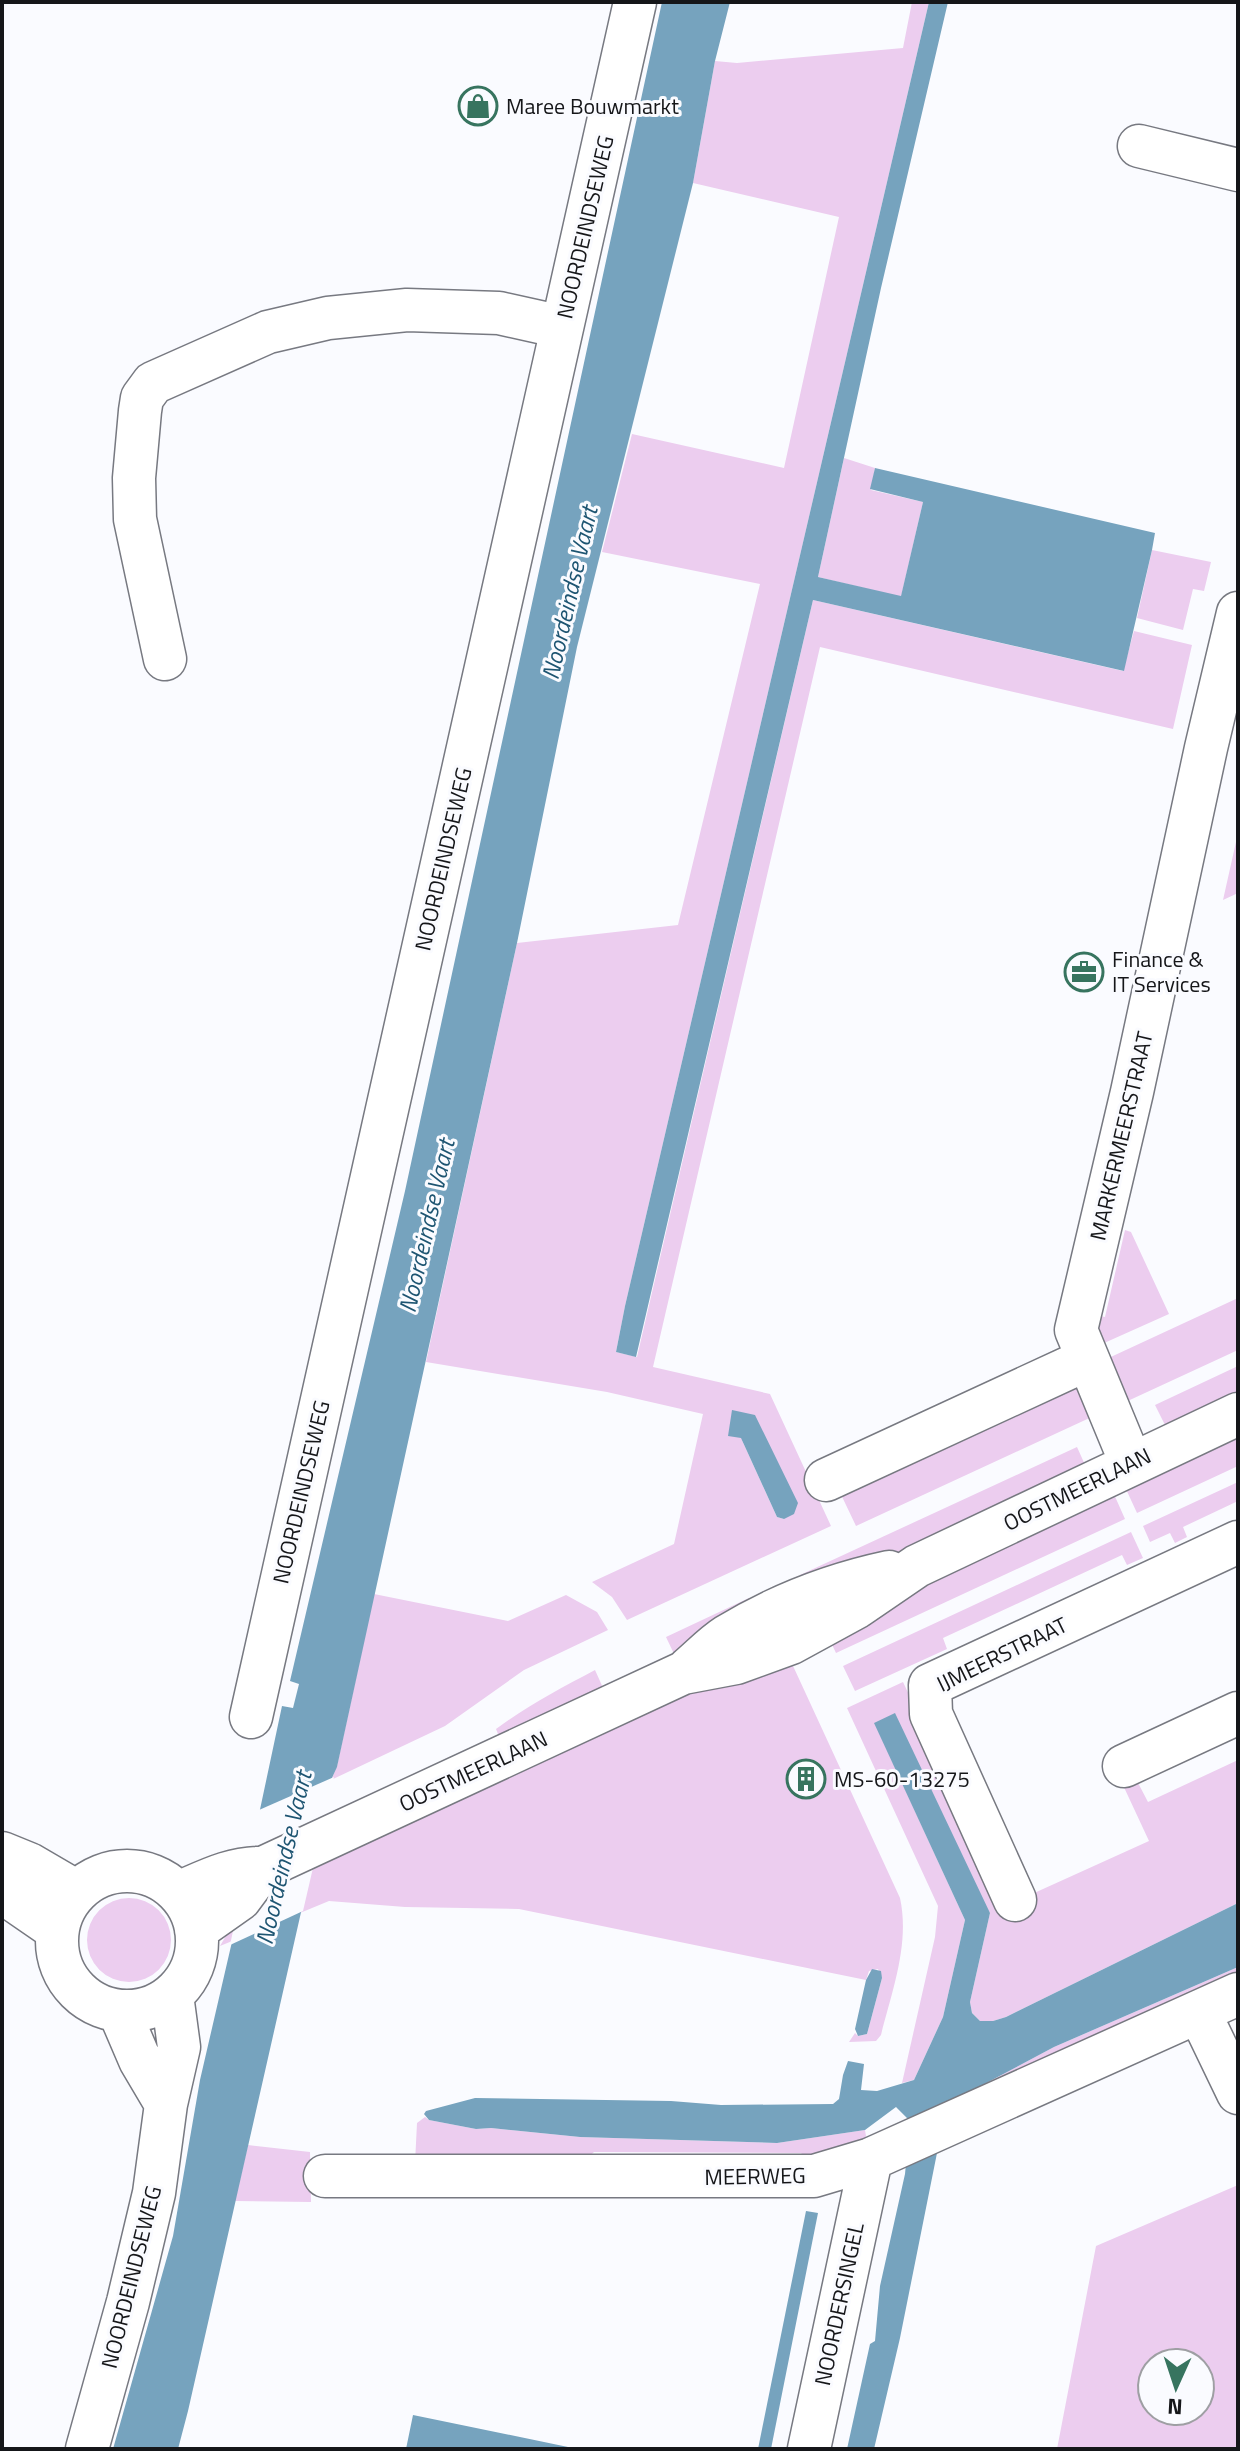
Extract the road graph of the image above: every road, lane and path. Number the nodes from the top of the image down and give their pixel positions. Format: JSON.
{"nodes":[{"id":1,"x":635,"y":2,"type":"edge"},
{"id":2,"x":1139,"y":146,"type":"dead end"},
{"id":3,"x":1238,"y":170,"type":"edge"},
{"id":4,"x":562,"y":327,"type":"junction"},
{"id":5,"x":1238,"y":613,"type":"edge"},
{"id":6,"x":165,"y":659,"type":"dead end"},
{"id":7,"x":1088,"y":1359,"type":"junction"},
{"id":8,"x":1238,"y":1414,"type":"edge"},
{"id":9,"x":1131,"y":1463,"type":"junction"},
{"id":10,"x":826,"y":1480,"type":"dead end"},
{"id":11,"x":1238,"y":1542,"type":"edge"},
{"id":12,"x":1238,"y":1713,"type":"edge"},
{"id":13,"x":251,"y":1717,"type":"dead end"},
{"id":14,"x":1124,"y":1766,"type":"dead end"},
{"id":15,"x":2,"y":1853,"type":"edge"},
{"id":16,"x":250,"y":1878,"type":"junction"},
{"id":17,"x":2,"y":1892,"type":"edge"},
{"id":18,"x":77,"y":1892,"type":"junction"},
{"id":19,"x":178,"y":1893,"type":"junction"},
{"id":20,"x":1015,"y":1900,"type":"dead end"},
{"id":21,"x":57,"y":1930,"type":"junction"},
{"id":22,"x":196,"y":1930,"type":"junction"},
{"id":23,"x":1238,"y":1994,"type":"edge"},
{"id":24,"x":172,"y":1995,"type":"junction"},
{"id":25,"x":119,"y":2011,"type":"junction"},
{"id":26,"x":1199,"y":2012,"type":"junction"},
{"id":27,"x":1238,"y":2093,"type":"edge"},
{"id":28,"x":166,"y":2104,"type":"junction"},
{"id":29,"x":907,"y":2143,"type":"junction"},
{"id":30,"x":325,"y":2176,"type":"dead end"},
{"id":31,"x":87,"y":2449,"type":"edge"},
{"id":32,"x":809,"y":2449,"type":"edge"}],
"edges":[{"from":1,"to":4,"type":"street","name":"NOORDEINDSEWEG"},
{"from":2,"to":3,"type":"street"},
{"from":4,"to":6,"type":"street"},
{"from":4,"to":13,"type":"street","name":"NOORDEINDSEWEG"},
{"from":5,"to":7,"type":"street","name":"MARKERMEERSTRAAT"},
{"from":7,"to":9,"type":"street","name":"MARKERMEERSTRAAT"},
{"from":7,"to":10,"type":"street"},
{"from":8,"to":9,"type":"street","name":"OOSTMEERLAAN"},
{"from":9,"to":16,"type":"street","name":"OOSTMEERLAAN"},
{"from":11,"to":20,"type":"street","name":"IJMEERSTRAAT"},
{"from":12,"to":14,"type":"street"},
{"from":15,"to":18,"type":"street"},
{"from":16,"to":19,"type":"street","name":"OOSTMEERLAAN"},
{"from":16,"to":22,"type":"street","name":"OOSTMEERLAAN"},
{"from":17,"to":21,"type":"street"},
{"from":18,"to":19,"type":"street"},
{"from":18,"to":21,"type":"street"},
{"from":19,"to":22,"type":"street"},
{"from":21,"to":25,"type":"street"},
{"from":22,"to":24,"type":"street"},
{"from":23,"to":26,"type":"street","name":"MEERWEG"},
{"from":24,"to":25,"type":"street"},
{"from":24,"to":28,"type":"street","name":"NOORDEINDSEWEG"},
{"from":25,"to":28,"type":"street"},
{"from":26,"to":27,"type":"street"},
{"from":26,"to":29,"type":"street","name":"MEERWEG"},
{"from":28,"to":31,"type":"street","name":"NOORDEINDSEWEG"},
{"from":29,"to":30,"type":"street","name":"MEERWEG"},
{"from":29,"to":32,"type":"street","name":"NOORDERSINGEL"}]}
